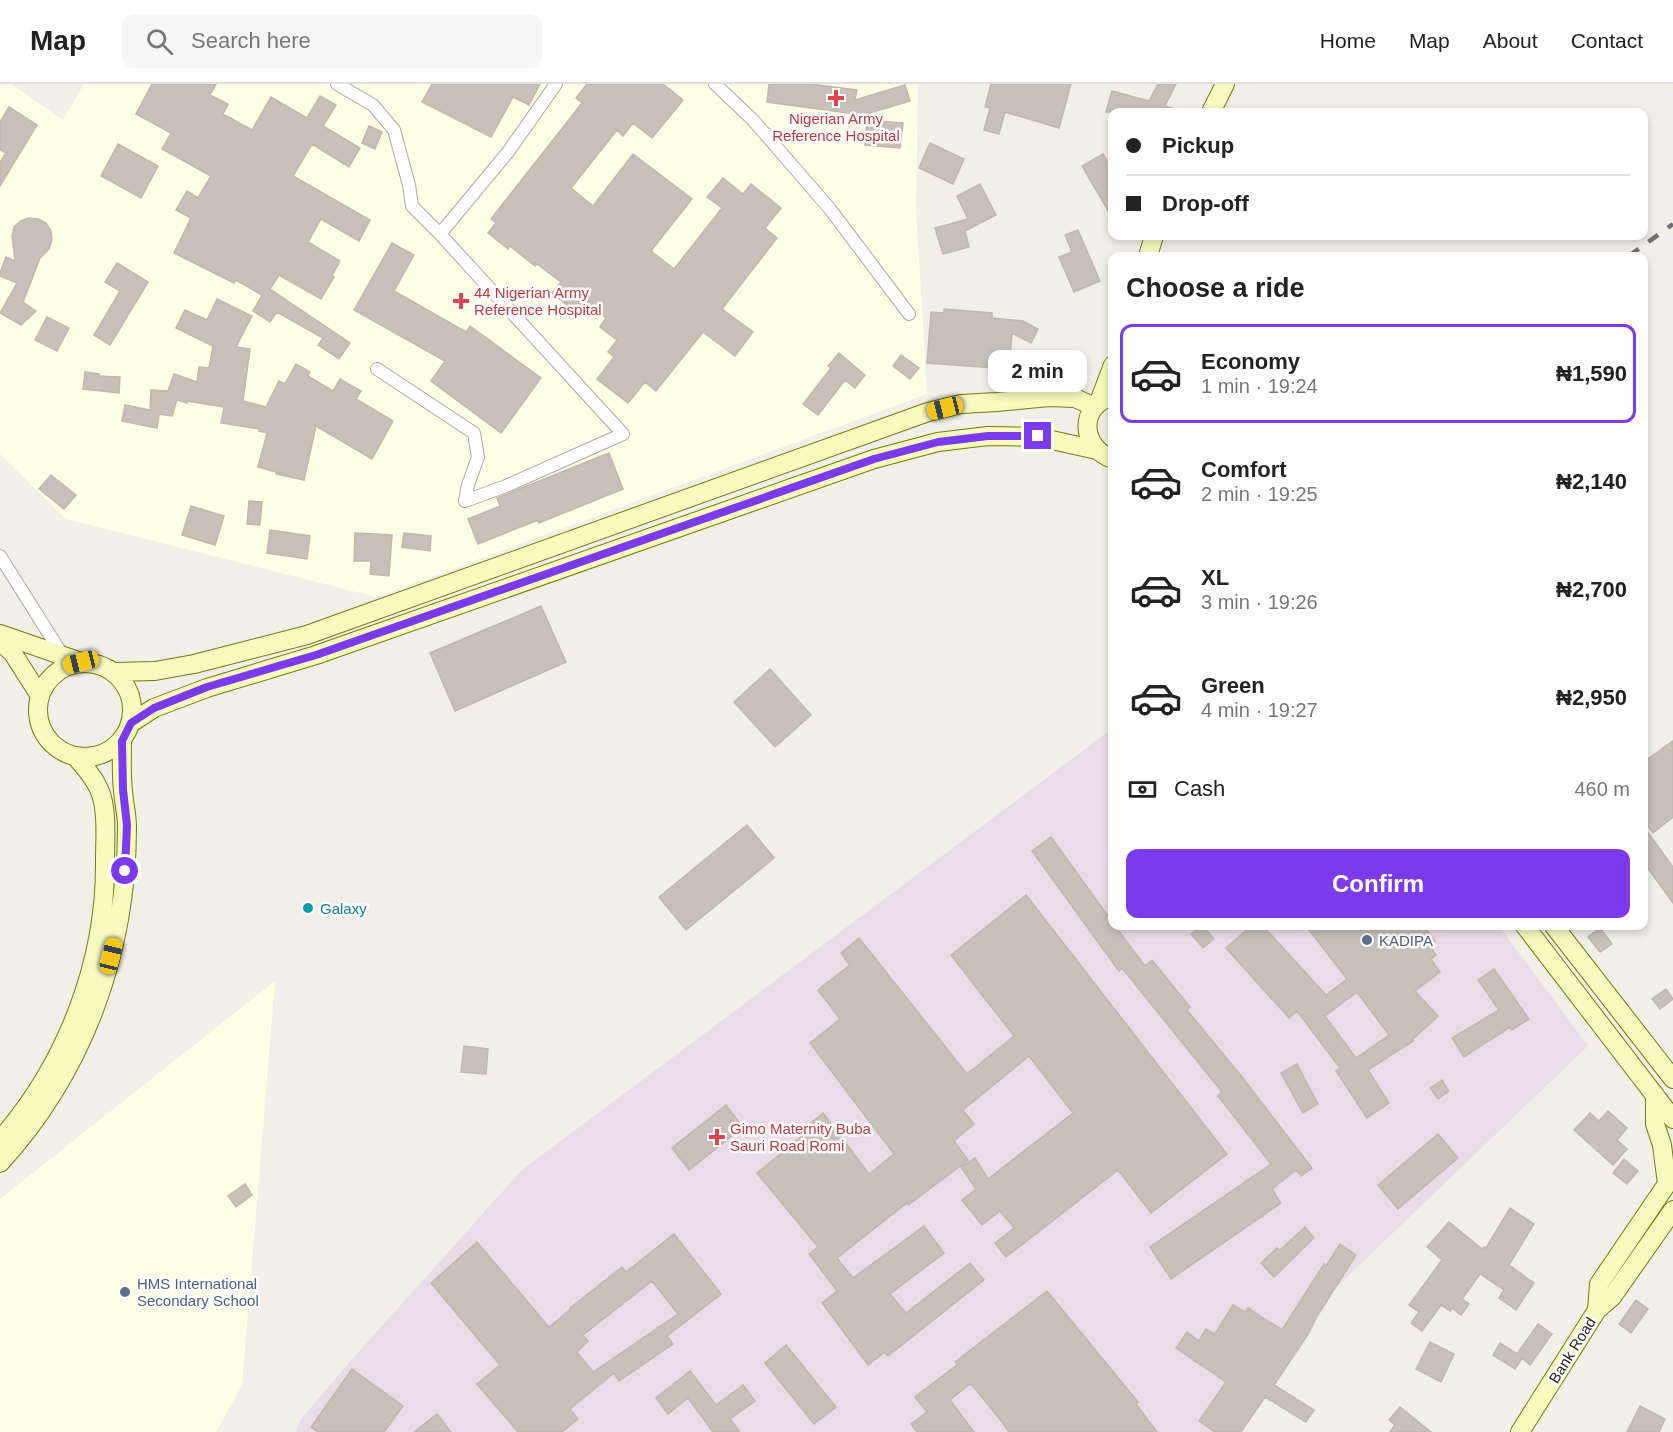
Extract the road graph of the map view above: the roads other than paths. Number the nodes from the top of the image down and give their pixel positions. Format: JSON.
{"nodes":[{"id":1,"x":337,"y":84,"type":"edge"},
{"id":2,"x":556,"y":84,"type":"edge"},
{"id":3,"x":715,"y":84,"type":"edge"},
{"id":4,"x":1225,"y":84,"type":"edge"},
{"id":5,"x":1213,"y":108,"type":"edge"},
{"id":6,"x":440,"y":234,"type":"junction"},
{"id":7,"x":909,"y":314,"type":"dead end"},
{"id":8,"x":377,"y":369,"type":"dead end"},
{"id":9,"x":1108,"y":382,"type":"edge"},
{"id":10,"x":1102,"y":402,"type":"edge"},
{"id":11,"x":1105,"y":454,"type":"edge"},
{"id":12,"x":0,"y":556,"type":"edge"},
{"id":13,"x":0,"y":634,"type":"edge"},
{"id":14,"x":0,"y":642,"type":"edge"},
{"id":15,"x":63,"y":656,"type":"junction"},
{"id":16,"x":81,"y":662,"type":"junction"},
{"id":17,"x":114,"y":672,"type":"junction"},
{"id":18,"x":40,"y":696,"type":"junction"},
{"id":19,"x":131,"y":723,"type":"junction"},
{"id":20,"x":122,"y":741,"type":"junction"},
{"id":21,"x":75,"y":756,"type":"junction"},
{"id":22,"x":1528,"y":930,"type":"edge"},
{"id":23,"x":1557,"y":930,"type":"edge"},
{"id":24,"x":1672,"y":1076,"type":"edge"},
{"id":25,"x":1655,"y":1095,"type":"junction"},
{"id":26,"x":1673,"y":1119,"type":"edge"},
{"id":27,"x":0,"y":1140,"type":"edge"},
{"id":28,"x":0,"y":1163,"type":"edge"},
{"id":29,"x":1670,"y":1180,"type":"edge"},
{"id":30,"x":1673,"y":1210,"type":"edge"},
{"id":31,"x":1597,"y":1310,"type":"junction"},
{"id":32,"x":1520,"y":1432,"type":"edge"}],
"edges":[{"from":1,"to":6,"type":"street"},
{"from":2,"to":6,"type":"street"},
{"from":3,"to":7,"type":"street"},
{"from":4,"to":5,"type":"street"},
{"from":6,"to":8,"type":"street"},
{"from":9,"to":10,"type":"street"},
{"from":10,"to":11,"type":"street"},
{"from":10,"to":17,"type":"street"},
{"from":11,"to":19,"type":"street"},
{"from":12,"to":15,"type":"street"},
{"from":13,"to":15,"type":"street"},
{"from":14,"to":18,"type":"street"},
{"from":15,"to":16,"type":"street"},
{"from":16,"to":17,"type":"street"},
{"from":16,"to":18,"type":"street"},
{"from":17,"to":19,"type":"street"},
{"from":18,"to":21,"type":"street"},
{"from":19,"to":20,"type":"street"},
{"from":20,"to":21,"type":"street"},
{"from":20,"to":28,"type":"street"},
{"from":21,"to":27,"type":"street"},
{"from":22,"to":25,"type":"street"},
{"from":23,"to":24,"type":"street"},
{"from":25,"to":26,"type":"street"},
{"from":25,"to":29,"type":"street"},
{"from":29,"to":31,"type":"street","name":"Bank Road"},
{"from":30,"to":31,"type":"street"},
{"from":31,"to":32,"type":"street","name":"Bank Road"}]}
